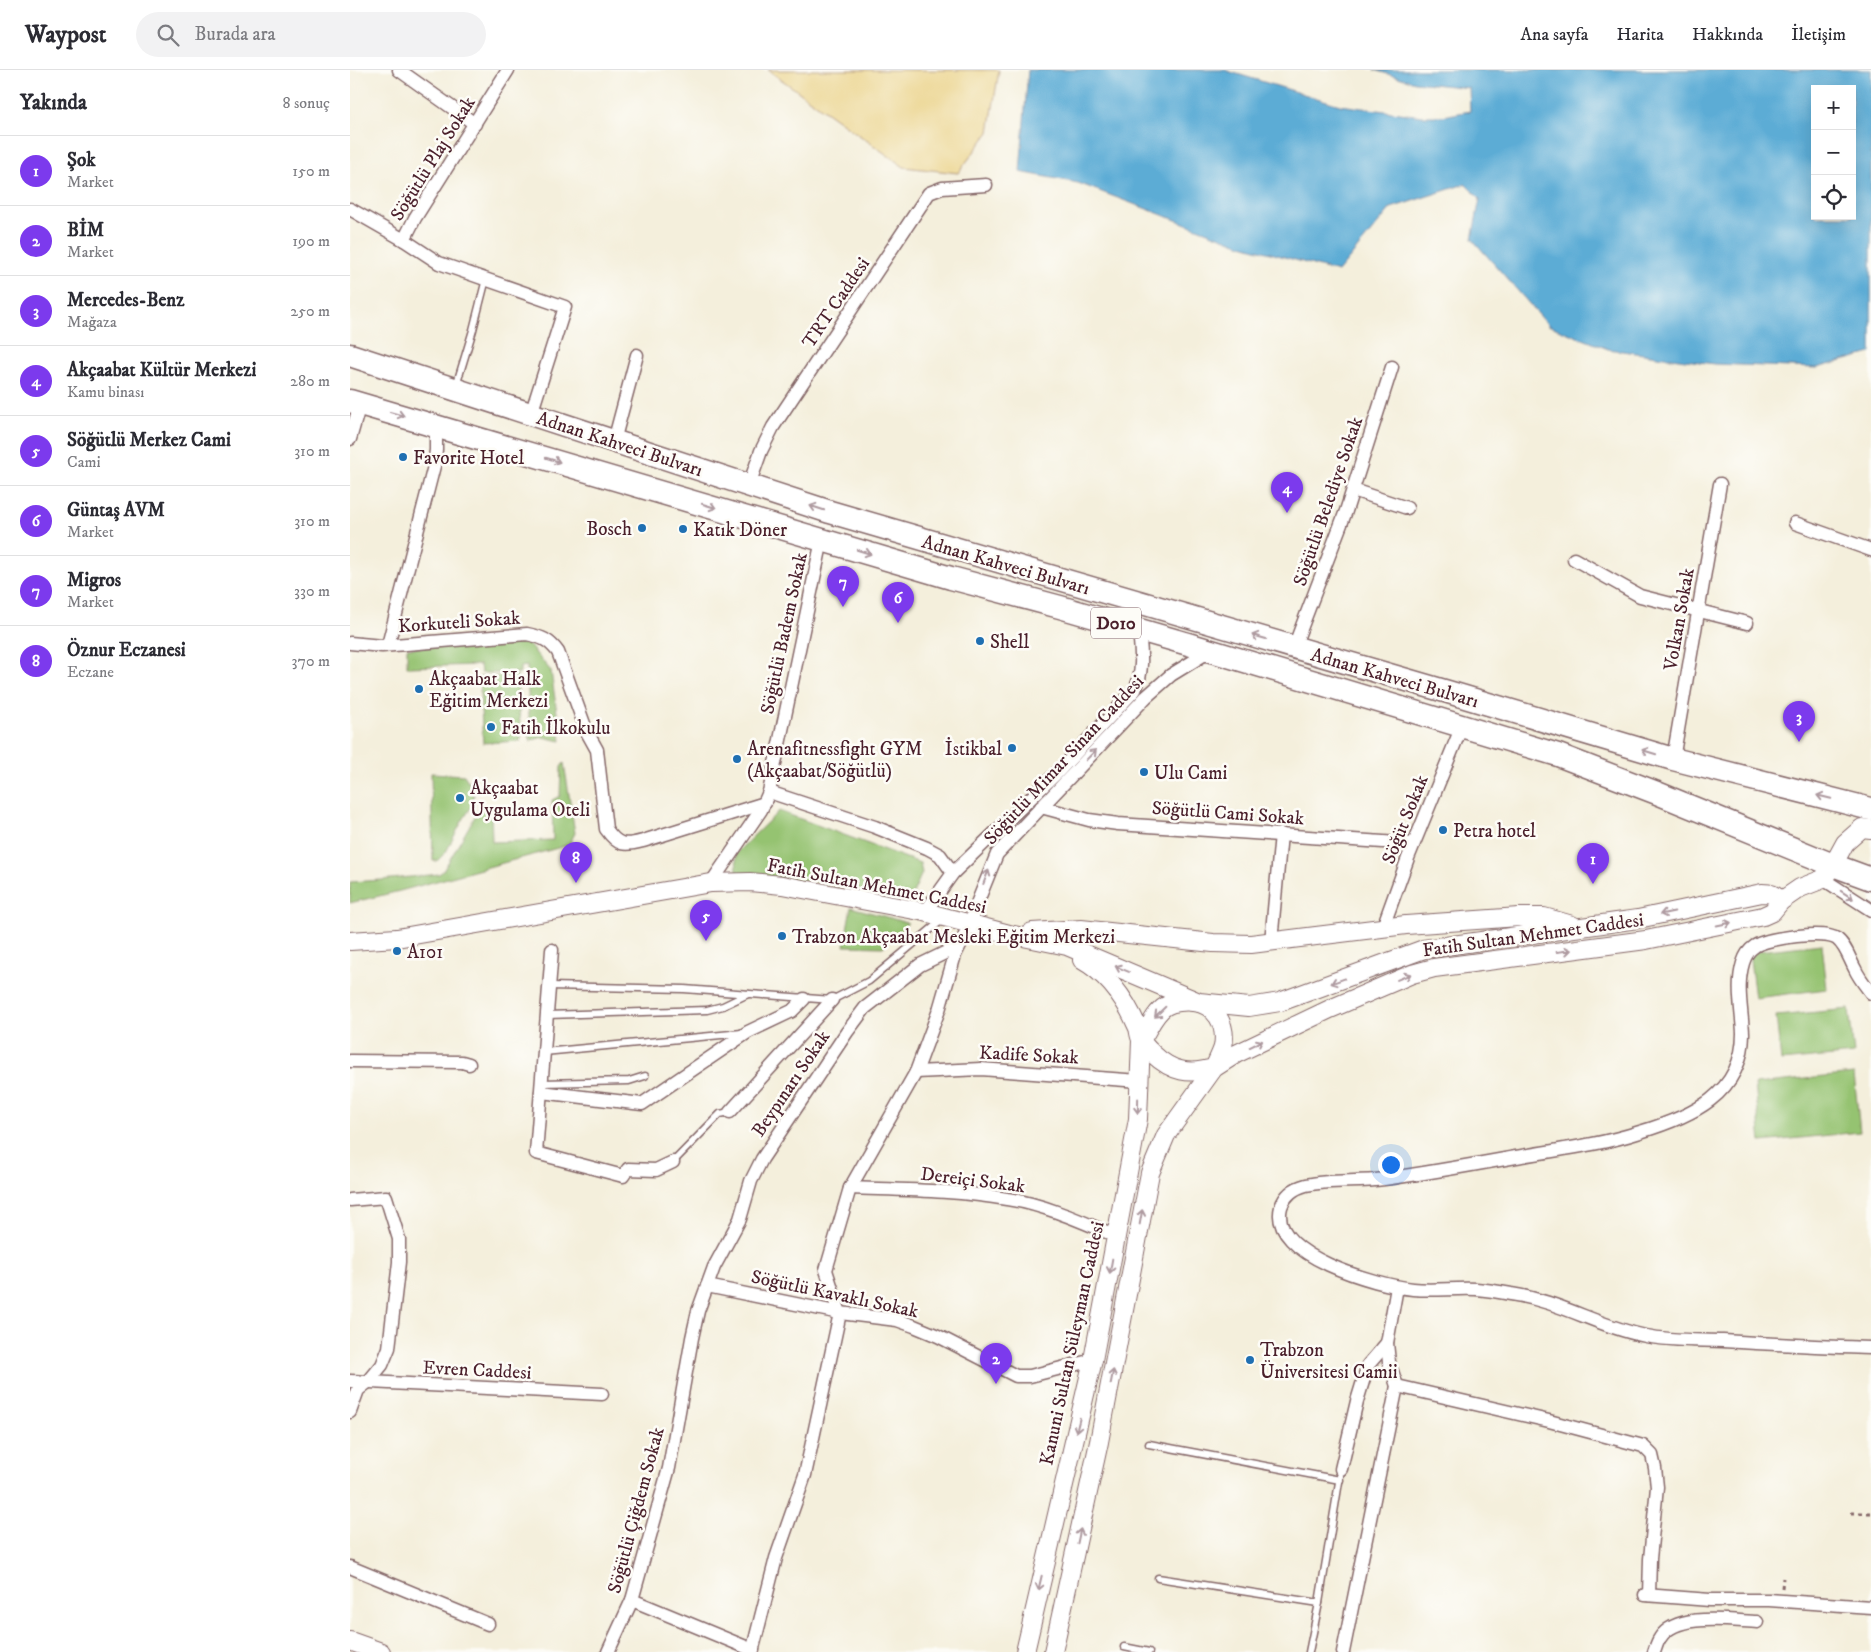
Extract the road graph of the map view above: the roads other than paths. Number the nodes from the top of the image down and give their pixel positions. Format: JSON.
{"nodes":[{"id":1,"x":399,"y":70,"type":"edge"},
{"id":2,"x":508,"y":70,"type":"edge"},
{"id":3,"x":475,"y":124,"type":"junction"},
{"id":4,"x":986,"y":185,"type":"dead end"},
{"id":5,"x":350,"y":209,"type":"edge"},
{"id":6,"x":404,"y":240,"type":"junction"},
{"id":7,"x":486,"y":279,"type":"junction"},
{"id":8,"x":350,"y":355,"type":"edge"},
{"id":9,"x":637,"y":355,"type":"dead end"},
{"id":10,"x":1392,"y":367,"type":"dead end"},
{"id":11,"x":455,"y":389,"type":"junction"},
{"id":12,"x":355,"y":402,"type":"edge"},
{"id":13,"x":531,"y":414,"type":"junction"},
{"id":14,"x":436,"y":425,"type":"junction"},
{"id":15,"x":350,"y":440,"type":"edge"},
{"id":16,"x":614,"y":441,"type":"junction"},
{"id":17,"x":1720,"y":484,"type":"dead end"},
{"id":18,"x":749,"y":485,"type":"junction"},
{"id":19,"x":1353,"y":490,"type":"junction"},
{"id":20,"x":1407,"y":508,"type":"dead end"},
{"id":21,"x":1795,"y":523,"type":"dead end"},
{"id":22,"x":822,"y":540,"type":"junction"},
{"id":23,"x":1871,"y":550,"type":"edge"},
{"id":24,"x":1574,"y":559,"type":"dead end"},
{"id":25,"x":1698,"y":609,"type":"junction"},
{"id":26,"x":1747,"y":623,"type":"dead end"},
{"id":27,"x":1139,"y":630,"type":"junction"},
{"id":28,"x":350,"y":643,"type":"edge"},
{"id":29,"x":388,"y":645,"type":"junction"},
{"id":30,"x":1294,"y":647,"type":"junction"},
{"id":31,"x":1210,"y":651,"type":"junction"},
{"id":32,"x":1462,"y":726,"type":"junction"},
{"id":33,"x":1673,"y":760,"type":"junction"},
{"id":34,"x":767,"y":797,"type":"junction"},
{"id":35,"x":1041,"y":807,"type":"junction"},
{"id":36,"x":1871,"y":809,"type":"edge"},
{"id":37,"x":1871,"y":829,"type":"edge"},
{"id":38,"x":1281,"y":834,"type":"junction"},
{"id":39,"x":1413,"y":844,"type":"junction"},
{"id":40,"x":1828,"y":872,"type":"junction"},
{"id":41,"x":953,"y":873,"type":"junction"},
{"id":42,"x":1868,"y":879,"type":"edge"},
{"id":43,"x":711,"y":883,"type":"junction"},
{"id":44,"x":1781,"y":901,"type":"junction"},
{"id":45,"x":1871,"y":910,"type":"edge"},
{"id":46,"x":925,"y":912,"type":"junction"},
{"id":47,"x":945,"y":917,"type":"junction"},
{"id":48,"x":971,"y":924,"type":"junction"},
{"id":49,"x":1383,"y":927,"type":"junction"},
{"id":50,"x":1576,"y":927,"type":"junction"},
{"id":51,"x":1009,"y":934,"type":"junction"},
{"id":52,"x":1039,"y":939,"type":"junction"},
{"id":53,"x":350,"y":941,"type":"edge"},
{"id":54,"x":1271,"y":942,"type":"junction"},
{"id":55,"x":960,"y":946,"type":"junction"},
{"id":56,"x":552,"y":950,"type":"dead end"},
{"id":57,"x":549,"y":986,"type":"junction"},
{"id":58,"x":1871,"y":992,"type":"edge"},
{"id":59,"x":749,"y":994,"type":"junction"},
{"id":60,"x":804,"y":999,"type":"junction"},
{"id":61,"x":832,"y":1000,"type":"junction"},
{"id":62,"x":1199,"y":1002,"type":"junction"},
{"id":63,"x":547,"y":1015,"type":"junction"},
{"id":64,"x":748,"y":1032,"type":"junction"},
{"id":65,"x":1141,"y":1040,"type":"junction"},
{"id":66,"x":544,"y":1052,"type":"junction"},
{"id":67,"x":350,"y":1061,"type":"edge"},
{"id":68,"x":469,"y":1064,"type":"dead end"},
{"id":69,"x":1214,"y":1068,"type":"junction"},
{"id":70,"x":916,"y":1072,"type":"junction"},
{"id":71,"x":645,"y":1076,"type":"dead end"},
{"id":72,"x":1139,"y":1081,"type":"junction"},
{"id":73,"x":541,"y":1088,"type":"junction"},
{"id":74,"x":730,"y":1112,"type":"joint"},
{"id":75,"x":673,"y":1162,"type":"joint"},
{"id":76,"x":850,"y":1188,"type":"junction"},
{"id":77,"x":350,"y":1200,"type":"edge"},
{"id":78,"x":1116,"y":1236,"type":"junction"},
{"id":79,"x":707,"y":1286,"type":"junction"},
{"id":80,"x":1398,"y":1287,"type":"junction"},
{"id":81,"x":840,"y":1313,"type":"junction"},
{"id":82,"x":1387,"y":1343,"type":"junction"},
{"id":83,"x":1871,"y":1348,"type":"edge"},
{"id":84,"x":1093,"y":1360,"type":"junction"},
{"id":85,"x":350,"y":1381,"type":"edge"},
{"id":86,"x":368,"y":1382,"type":"junction"},
{"id":87,"x":1397,"y":1386,"type":"junction"},
{"id":88,"x":602,"y":1394,"type":"dead end"},
{"id":89,"x":350,"y":1412,"type":"edge"},
{"id":90,"x":1149,"y":1444,"type":"dead end"},
{"id":91,"x":1340,"y":1474,"type":"junction"},
{"id":92,"x":350,"y":1567,"type":"edge"},
{"id":93,"x":1158,"y":1578,"type":"dead end"},
{"id":94,"x":632,"y":1600,"type":"junction"},
{"id":95,"x":1319,"y":1603,"type":"junction"},
{"id":96,"x":1871,"y":1607,"type":"edge"},
{"id":97,"x":1757,"y":1622,"type":"dead end"},
{"id":98,"x":488,"y":1624,"type":"dead end"},
{"id":99,"x":350,"y":1641,"type":"edge"},
{"id":100,"x":1124,"y":1647,"type":"dead end"},
{"id":101,"x":752,"y":1651,"type":"edge"},
{"id":102,"x":380,"y":1652,"type":"edge"},
{"id":103,"x":608,"y":1652,"type":"edge"},
{"id":104,"x":1024,"y":1652,"type":"edge"},
{"id":105,"x":1053,"y":1652,"type":"edge"},
{"id":106,"x":1148,"y":1652,"type":"edge"},
{"id":107,"x":1309,"y":1652,"type":"edge"},
{"id":108,"x":1343,"y":1652,"type":"edge"},
{"id":109,"x":1654,"y":1652,"type":"edge"}],
"edges":[{"from":1,"to":3,"type":"street"},
{"from":2,"to":3,"type":"street","name":"Söğütlü Plaj Sokak"},
{"from":3,"to":6,"type":"street","name":"Söğütlü Plaj Sokak"},
{"from":4,"to":18,"type":"street","name":"TRT Caddesi"},
{"from":5,"to":6,"type":"street"},
{"from":6,"to":7,"type":"street"},
{"from":7,"to":11,"type":"lane"},
{"from":7,"to":13,"type":"street"},
{"from":8,"to":11,"type":"highway","name":"Adnan Kahveci Bulvarı","number":"D010"},
{"from":9,"to":16,"type":"street"},
{"from":10,"to":19,"type":"street","name":"Söğütlü Belediye Sokak"},
{"from":11,"to":13,"type":"highway","name":"Adnan Kahveci Bulvarı","number":"D010"},
{"from":12,"to":14,"type":"highway","name":"Adnan Kahveci Bulvarı","number":"D010","one_way":true},
{"from":12,"to":15,"type":"street"},
{"from":13,"to":16,"type":"highway","name":"Adnan Kahveci Bulvarı","number":"D010"},
{"from":14,"to":22,"type":"highway","name":"Adnan Kahveci Bulvarı","number":"D010","one_way":true},
{"from":14,"to":29,"type":"street","name":"Korkuteli Sokak"},
{"from":16,"to":18,"type":"highway","name":"Adnan Kahveci Bulvarı","number":"D010"},
{"from":17,"to":25,"type":"street","name":"Volkan Sokak"},
{"from":30,"to":18,"type":"highway","name":"Adnan Kahveci Bulvarı","number":"D010","one_way":true},
{"from":19,"to":20,"type":"street"},
{"from":19,"to":30,"type":"street","name":"Söğütlü Belediye Sokak"},
{"from":21,"to":23,"type":"street"},
{"from":22,"to":27,"type":"highway","name":"Adnan Kahveci Bulvarı","number":"D010","one_way":true},
{"from":22,"to":34,"type":"street","name":"Söğütlü Badem Sokak"},
{"from":24,"to":25,"type":"street"},
{"from":25,"to":26,"type":"street"},
{"from":25,"to":33,"type":"street","name":"Volkan Sokak"},
{"from":27,"to":31,"type":"highway","name":"Adnan Kahveci Bulvarı","number":"D010"},
{"from":27,"to":41,"type":"street","name":"Söğütlü Mimar Sinan Caddesi"},
{"from":28,"to":29,"type":"street","name":"Korkuteli Sokak"},
{"from":29,"to":34,"type":"street","name":"Korkuteli Sokak"},
{"from":33,"to":30,"type":"highway","name":"Adnan Kahveci Bulvarı","number":"D010","one_way":true},
{"from":31,"to":32,"type":"highway","name":"Adnan Kahveci Bulvarı","number":"D010"},
{"from":35,"to":31,"type":"street","name":"Söğütlü Mimar Sinan Caddesi","one_way":true},
{"from":32,"to":39,"type":"street","name":"Söğüt Sokak"},
{"from":32,"to":40,"type":"highway","name":"Adnan Kahveci Bulvarı","number":"D010"},
{"from":36,"to":33,"type":"highway","name":"Adnan Kahveci Bulvarı","number":"D010","one_way":true},
{"from":34,"to":41,"type":"street"},
{"from":34,"to":43,"type":"street","name":"Söğütlü Badem Sokak"},
{"from":35,"to":38,"type":"street","name":"Söğütlü Cami Sokak"},
{"from":48,"to":35,"type":"street","name":"Söğütlü Mimar Sinan Caddesi","one_way":true},
{"from":37,"to":40,"type":"street"},
{"from":38,"to":39,"type":"street","name":"Söğütlü Cami Sokak"},
{"from":38,"to":54,"type":"street"},
{"from":39,"to":49,"type":"street","name":"Söğüt Sokak"},
{"from":40,"to":42,"type":"highway","name":"Adnan Kahveci Bulvarı","number":"D010"},
{"from":40,"to":44,"type":"street","name":"Fatih Sultan Mehmet Caddesi"},
{"from":40,"to":45,"type":"street","one_way":true},
{"from":41,"to":46,"type":"street","name":"Söğütlü Mimar Sinan Caddesi"},
{"from":43,"to":46,"type":"street","name":"Fatih Sultan Mehmet Caddesi"},
{"from":43,"to":53,"type":"street","name":"Fatih Sultan Mehmet Caddesi"},
{"from":44,"to":50,"type":"street","name":"Fatih Sultan Mehmet Caddesi","one_way":true},
{"from":69,"to":44,"type":"street","name":"Fatih Sultan Mehmet Caddesi","one_way":true},
{"from":46,"to":47,"type":"street","name":"Fatih Sultan Mehmet Caddesi"},
{"from":47,"to":48,"type":"street","name":"Fatih Sultan Mehmet Caddesi"},
{"from":47,"to":61,"type":"lane"},
{"from":48,"to":51,"type":"street","name":"Fatih Sultan Mehmet Caddesi"},
{"from":48,"to":55,"type":"street","name":"Söğütlü Mimar Sinan Caddesi"},
{"from":49,"to":50,"type":"street","name":"Fatih Sultan Mehmet Caddesi"},
{"from":49,"to":54,"type":"street","name":"Fatih Sultan Mehmet Caddesi"},
{"from":50,"to":62,"type":"street","name":"Fatih Sultan Mehmet Caddesi","one_way":true},
{"from":51,"to":52,"type":"street","name":"Fatih Sultan Mehmet Caddesi"},
{"from":51,"to":54,"type":"street","name":"Fatih Sultan Mehmet Caddesi"},
{"from":62,"to":52,"type":"street","name":"Fatih Sultan Mehmet Caddesi","one_way":true},
{"from":52,"to":65,"type":"street","name":"Fatih Sultan Mehmet Caddesi"},
{"from":55,"to":70,"type":"street","name":"Söğütlü Mimar Sinan Caddesi"},
{"from":55,"to":79,"type":"street","name":"Beypınarı Sokak"},
{"from":56,"to":57,"type":"street"},
{"from":57,"to":59,"type":"lane"},
{"from":57,"to":63,"type":"street"},
{"from":58,"to":80,"type":"street"},
{"from":59,"to":60,"type":"lane"},
{"from":59,"to":63,"type":"lane"},
{"from":60,"to":61,"type":"lane"},
{"from":60,"to":64,"type":"street"},
{"from":61,"to":74,"type":"street"},
{"from":62,"to":65,"type":"street","name":"Fatih Sultan Mehmet Caddesi","one_way":true},
{"from":62,"to":69,"type":"street","name":"Fatih Sultan Mehmet Caddesi"},
{"from":63,"to":66,"type":"street"},
{"from":64,"to":66,"type":"lane"},
{"from":64,"to":73,"type":"street"},
{"from":65,"to":69,"type":"street","name":"Fatih Sultan Mehmet Caddesi"},
{"from":65,"to":72,"type":"street","name":"Kanuni Sultan Süleyman Caddesi"},
{"from":66,"to":73,"type":"street"},
{"from":67,"to":68,"type":"street"},
{"from":105,"to":69,"type":"street","one_way":true},
{"from":70,"to":72,"type":"street","name":"Kadife Sokak"},
{"from":70,"to":76,"type":"street","name":"Söğütlü Mimar Sinan Caddesi"},
{"from":71,"to":73,"type":"lane"},
{"from":72,"to":78,"type":"street","name":"Kanuni Sultan Süleyman Caddesi","one_way":true},
{"from":73,"to":75,"type":"street"},
{"from":74,"to":75,"type":"lane"},
{"from":76,"to":78,"type":"street","name":"Dereiçi Sokak"},
{"from":76,"to":81,"type":"street","name":"Söğütlü Mimar Sinan Caddesi"},
{"from":77,"to":86,"type":"street"},
{"from":78,"to":84,"type":"street","name":"Kanuni Sultan Süleyman Caddesi","one_way":true},
{"from":79,"to":81,"type":"street","name":"Söğütlü Kavaklı Sokak"},
{"from":79,"to":94,"type":"street","name":"Söğütlü Çiğdem Sokak"},
{"from":80,"to":82,"type":"street"},
{"from":80,"to":83,"type":"street"},
{"from":81,"to":84,"type":"street","name":"Söğütlü Kavaklı Sokak"},
{"from":81,"to":101,"type":"street"},
{"from":82,"to":87,"type":"street"},
{"from":82,"to":91,"type":"street"},
{"from":84,"to":104,"type":"street","name":"Kanuni Sultan Süleyman Caddesi","one_way":true},
{"from":85,"to":86,"type":"street","name":"Evren Caddesi"},
{"from":86,"to":88,"type":"street","name":"Evren Caddesi"},
{"from":86,"to":89,"type":"street"},
{"from":87,"to":96,"type":"street"},
{"from":87,"to":108,"type":"street"},
{"from":90,"to":91,"type":"lane"},
{"from":91,"to":95,"type":"lane"},
{"from":92,"to":98,"type":"street"},
{"from":93,"to":95,"type":"lane"},
{"from":94,"to":101,"type":"street"},
{"from":94,"to":103,"type":"street","name":"Söğütlü Çiğdem Sokak"},
{"from":95,"to":107,"type":"lane"},
{"from":97,"to":109,"type":"street"},
{"from":99,"to":102,"type":"street"},
{"from":100,"to":106,"type":"lane"}]}
